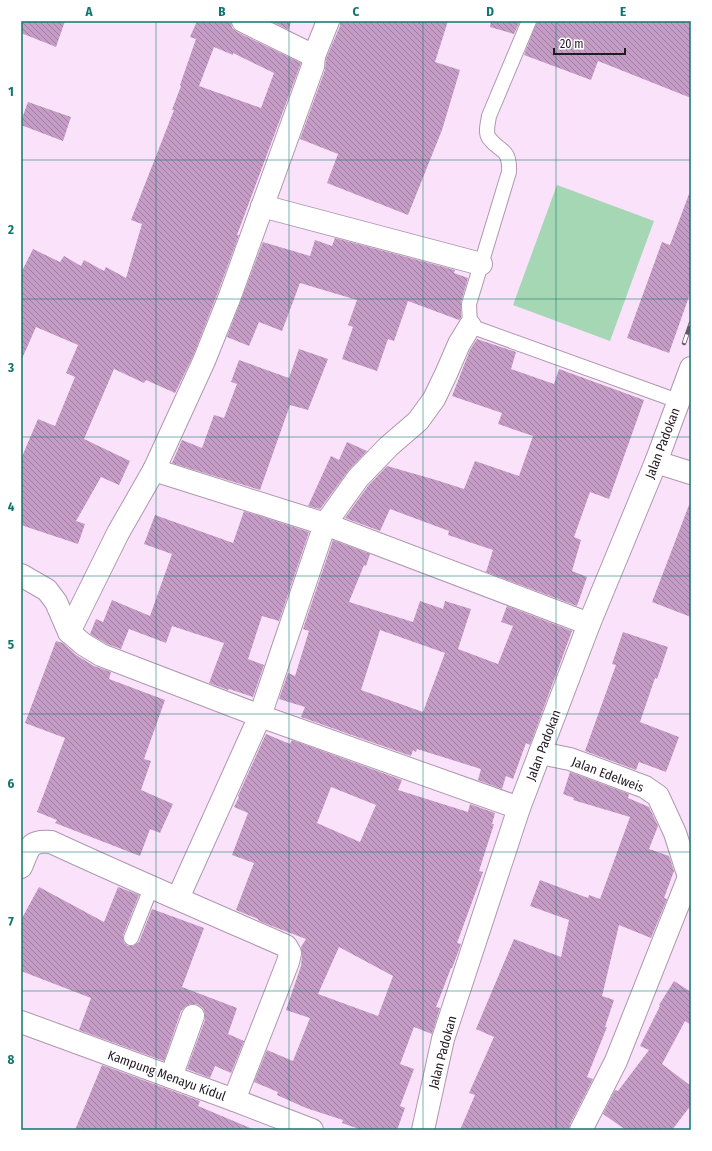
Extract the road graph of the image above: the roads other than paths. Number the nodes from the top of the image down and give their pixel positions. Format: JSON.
{"nodes":[{"id":1,"x":244,"y":21,"type":"edge"},
{"id":2,"x":328,"y":21,"type":"edge"},
{"id":3,"x":529,"y":21,"type":"edge"},
{"id":4,"x":314,"y":56,"type":"junction"},
{"id":5,"x":262,"y":206,"type":"junction"},
{"id":6,"x":481,"y":264,"type":"junction"},
{"id":7,"x":470,"y":326,"type":"junction"},
{"id":8,"x":691,"y":368,"type":"edge"},
{"id":9,"x":678,"y":401,"type":"junction"},
{"id":10,"x":656,"y":462,"type":"junction"},
{"id":11,"x":154,"y":470,"type":"junction"},
{"id":12,"x":691,"y":473,"type":"edge"},
{"id":13,"x":325,"y":524,"type":"junction"},
{"id":14,"x":21,"y":575,"type":"edge"},
{"id":15,"x":589,"y":624,"type":"junction"},
{"id":16,"x":69,"y":632,"type":"junction"},
{"id":17,"x":260,"y":716,"type":"junction"},
{"id":18,"x":540,"y":753,"type":"junction"},
{"id":19,"x":519,"y":808,"type":"junction"},
{"id":20,"x":21,"y":867,"type":"edge"},
{"id":21,"x":690,"y":878,"type":"edge"},
{"id":22,"x":151,"y":888,"type":"junction"},
{"id":23,"x":178,"y":898,"type":"junction"},
{"id":24,"x":131,"y":938,"type":"dead end"},
{"id":25,"x":193,"y":1016,"type":"dead end"},
{"id":26,"x":21,"y":1022,"type":"edge"},
{"id":27,"x":171,"y":1077,"type":"junction"},
{"id":28,"x":234,"y":1100,"type":"junction"},
{"id":29,"x":312,"y":1130,"type":"edge"},
{"id":30,"x":422,"y":1130,"type":"edge"},
{"id":31,"x":581,"y":1130,"type":"edge"}],
"edges":[{"from":1,"to":4,"type":"street"},
{"from":2,"to":4,"type":"street"},
{"from":3,"to":6,"type":"lane"},
{"from":4,"to":5,"type":"street"},
{"from":5,"to":6,"type":"street"},
{"from":5,"to":11,"type":"street"},
{"from":6,"to":7,"type":"lane"},
{"from":7,"to":9,"type":"lane"},
{"from":7,"to":13,"type":"street"},
{"from":8,"to":9,"type":"street","name":"Jalan Padokan"},
{"from":9,"to":10,"type":"street","name":"Jalan Padokan"},
{"from":10,"to":12,"type":"street"},
{"from":10,"to":15,"type":"street","name":"Jalan Padokan"},
{"from":11,"to":13,"type":"street"},
{"from":11,"to":16,"type":"street"},
{"from":13,"to":15,"type":"street"},
{"from":13,"to":17,"type":"street"},
{"from":14,"to":16,"type":"street"},
{"from":15,"to":18,"type":"street","name":"Jalan Padokan"},
{"from":16,"to":17,"type":"street"},
{"from":17,"to":19,"type":"street"},
{"from":17,"to":23,"type":"street"},
{"from":18,"to":19,"type":"street","name":"Jalan Padokan"},
{"from":18,"to":21,"type":"street","name":"Jalan Edelweis"},
{"from":19,"to":30,"type":"street","name":"Jalan Padokan"},
{"from":20,"to":22,"type":"street"},
{"from":21,"to":31,"type":"street"},
{"from":22,"to":23,"type":"street"},
{"from":22,"to":24,"type":"lane"},
{"from":23,"to":28,"type":"street"},
{"from":25,"to":27,"type":"street"},
{"from":26,"to":27,"type":"street","name":"Kampung Menayu Kidul"},
{"from":27,"to":28,"type":"street","name":"Kampung Menayu Kidul"},
{"from":28,"to":29,"type":"street","name":"Kampung Menayu Kidul"}]}
